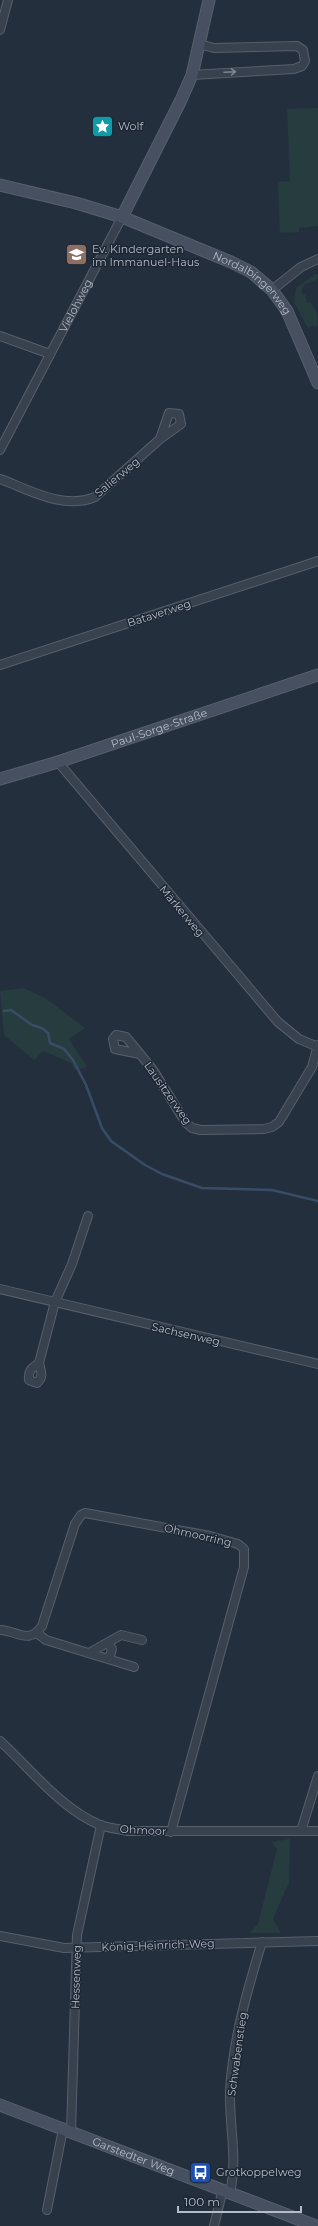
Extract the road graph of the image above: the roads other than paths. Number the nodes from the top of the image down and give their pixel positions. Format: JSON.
{"nodes":[{"id":1,"x":8,"y":0,"type":"edge"},
{"id":2,"x":209,"y":0,"type":"edge"},
{"id":3,"x":0,"y":30,"type":"edge"},
{"id":4,"x":199,"y":44,"type":"junction"},
{"id":5,"x":192,"y":75,"type":"junction"},
{"id":6,"x":0,"y":185,"type":"edge"},
{"id":7,"x":122,"y":217,"type":"junction"},
{"id":8,"x":318,"y":259,"type":"edge"},
{"id":9,"x":272,"y":290,"type":"junction"},
{"id":10,"x":0,"y":336,"type":"edge"},
{"id":11,"x":50,"y":354,"type":"junction"},
{"id":12,"x":318,"y":383,"type":"edge"},
{"id":13,"x":160,"y":439,"type":"dead end"},
{"id":14,"x":0,"y":450,"type":"edge"},
{"id":15,"x":0,"y":479,"type":"edge"},
{"id":16,"x":318,"y":561,"type":"edge"},
{"id":17,"x":0,"y":665,"type":"edge"},
{"id":18,"x":318,"y":676,"type":"edge"},
{"id":19,"x":58,"y":762,"type":"junction"},
{"id":20,"x":0,"y":778,"type":"edge"},
{"id":21,"x":318,"y":1046,"type":"edge"},
{"id":22,"x":140,"y":1054,"type":"dead end"},
{"id":23,"x":88,"y":1216,"type":"dead end"},
{"id":24,"x":0,"y":1289,"type":"edge"},
{"id":25,"x":55,"y":1302,"type":"junction"},
{"id":26,"x":39,"y":1363,"type":"dead end"},
{"id":27,"x":318,"y":1364,"type":"edge"},
{"id":28,"x":0,"y":1630,"type":"edge"},
{"id":29,"x":37,"y":1633,"type":"junction"},
{"id":30,"x":142,"y":1640,"type":"dead end"},
{"id":31,"x":108,"y":1642,"type":"junction"},
{"id":32,"x":89,"y":1653,"type":"junction"},
{"id":33,"x":109,"y":1659,"type":"junction"},
{"id":34,"x":134,"y":1667,"type":"dead end"},
{"id":35,"x":0,"y":1741,"type":"edge"},
{"id":36,"x":318,"y":1776,"type":"edge"},
{"id":37,"x":101,"y":1825,"type":"junction"},
{"id":38,"x":301,"y":1830,"type":"junction"},
{"id":39,"x":318,"y":1831,"type":"edge"},
{"id":40,"x":171,"y":1832,"type":"junction"},
{"id":41,"x":0,"y":1936,"type":"edge"},
{"id":42,"x":318,"y":1941,"type":"edge"},
{"id":43,"x":262,"y":1942,"type":"junction"},
{"id":44,"x":77,"y":1947,"type":"junction"},
{"id":45,"x":0,"y":2105,"type":"edge"},
{"id":46,"x":67,"y":2130,"type":"junction"},
{"id":47,"x":227,"y":2191,"type":"junction"},
{"id":48,"x":47,"y":2210,"type":"dead end"},
{"id":49,"x":214,"y":2226,"type":"edge"},
{"id":50,"x":316,"y":2226,"type":"edge"}],
"edges":[{"from":1,"to":3,"type":"street"},
{"from":2,"to":4,"type":"street","name":"Vielohweg"},
{"from":4,"to":5,"type":"street","name":"Vielohweg"},
{"from":5,"to":4,"type":"street","one_way":true},
{"from":5,"to":7,"type":"street","name":"Vielohweg"},
{"from":6,"to":7,"type":"street","name":"Nordalbingerweg"},
{"from":7,"to":9,"type":"street","name":"Nordalbingerweg"},
{"from":7,"to":11,"type":"street","name":"Vielohweg"},
{"from":8,"to":9,"type":"street"},
{"from":9,"to":12,"type":"street","name":"Nordalbingerweg"},
{"from":10,"to":11,"type":"street"},
{"from":11,"to":14,"type":"street","name":"Vielohweg"},
{"from":13,"to":15,"type":"street","name":"Salierweg"},
{"from":16,"to":17,"type":"street","name":"Bataverweg"},
{"from":18,"to":19,"type":"street","name":"Paul-Sorge-Straße"},
{"from":19,"to":20,"type":"street","name":"Paul-Sorge-Straße"},
{"from":19,"to":21,"type":"street","name":"Märkerweg"},
{"from":21,"to":22,"type":"street","name":"Lausitzerweg"},
{"from":23,"to":25,"type":"street"},
{"from":24,"to":25,"type":"street","name":"Sachsenweg"},
{"from":25,"to":26,"type":"street"},
{"from":25,"to":27,"type":"street","name":"Sachsenweg"},
{"from":28,"to":29,"type":"street"},
{"from":29,"to":32,"type":"street"},
{"from":29,"to":40,"type":"street","name":"Ohmoorring"},
{"from":30,"to":31,"type":"street"},
{"from":31,"to":32,"type":"street"},
{"from":31,"to":33,"type":"street"},
{"from":32,"to":33,"type":"street"},
{"from":33,"to":34,"type":"street"},
{"from":35,"to":37,"type":"street","name":"Ohmoor"},
{"from":36,"to":38,"type":"street"},
{"from":37,"to":40,"type":"street","name":"Ohmoor"},
{"from":37,"to":44,"type":"street","name":"Hessenweg"},
{"from":38,"to":39,"type":"street","name":"Ohmoor"},
{"from":38,"to":40,"type":"street","name":"Ohmoor"},
{"from":41,"to":44,"type":"street","name":"König-Heinrich-Weg"},
{"from":42,"to":43,"type":"street","name":"König-Heinrich-Weg"},
{"from":43,"to":44,"type":"street","name":"König-Heinrich-Weg"},
{"from":43,"to":47,"type":"street","name":"Schwabenstieg"},
{"from":44,"to":46,"type":"street","name":"Hessenweg"},
{"from":45,"to":46,"type":"street","name":"Garstedter Weg"},
{"from":46,"to":47,"type":"street","name":"Garstedter Weg"},
{"from":46,"to":48,"type":"street"},
{"from":47,"to":49,"type":"street","name":"Schwabenstieg"},
{"from":47,"to":50,"type":"street","name":"Garstedter Weg"}]}
